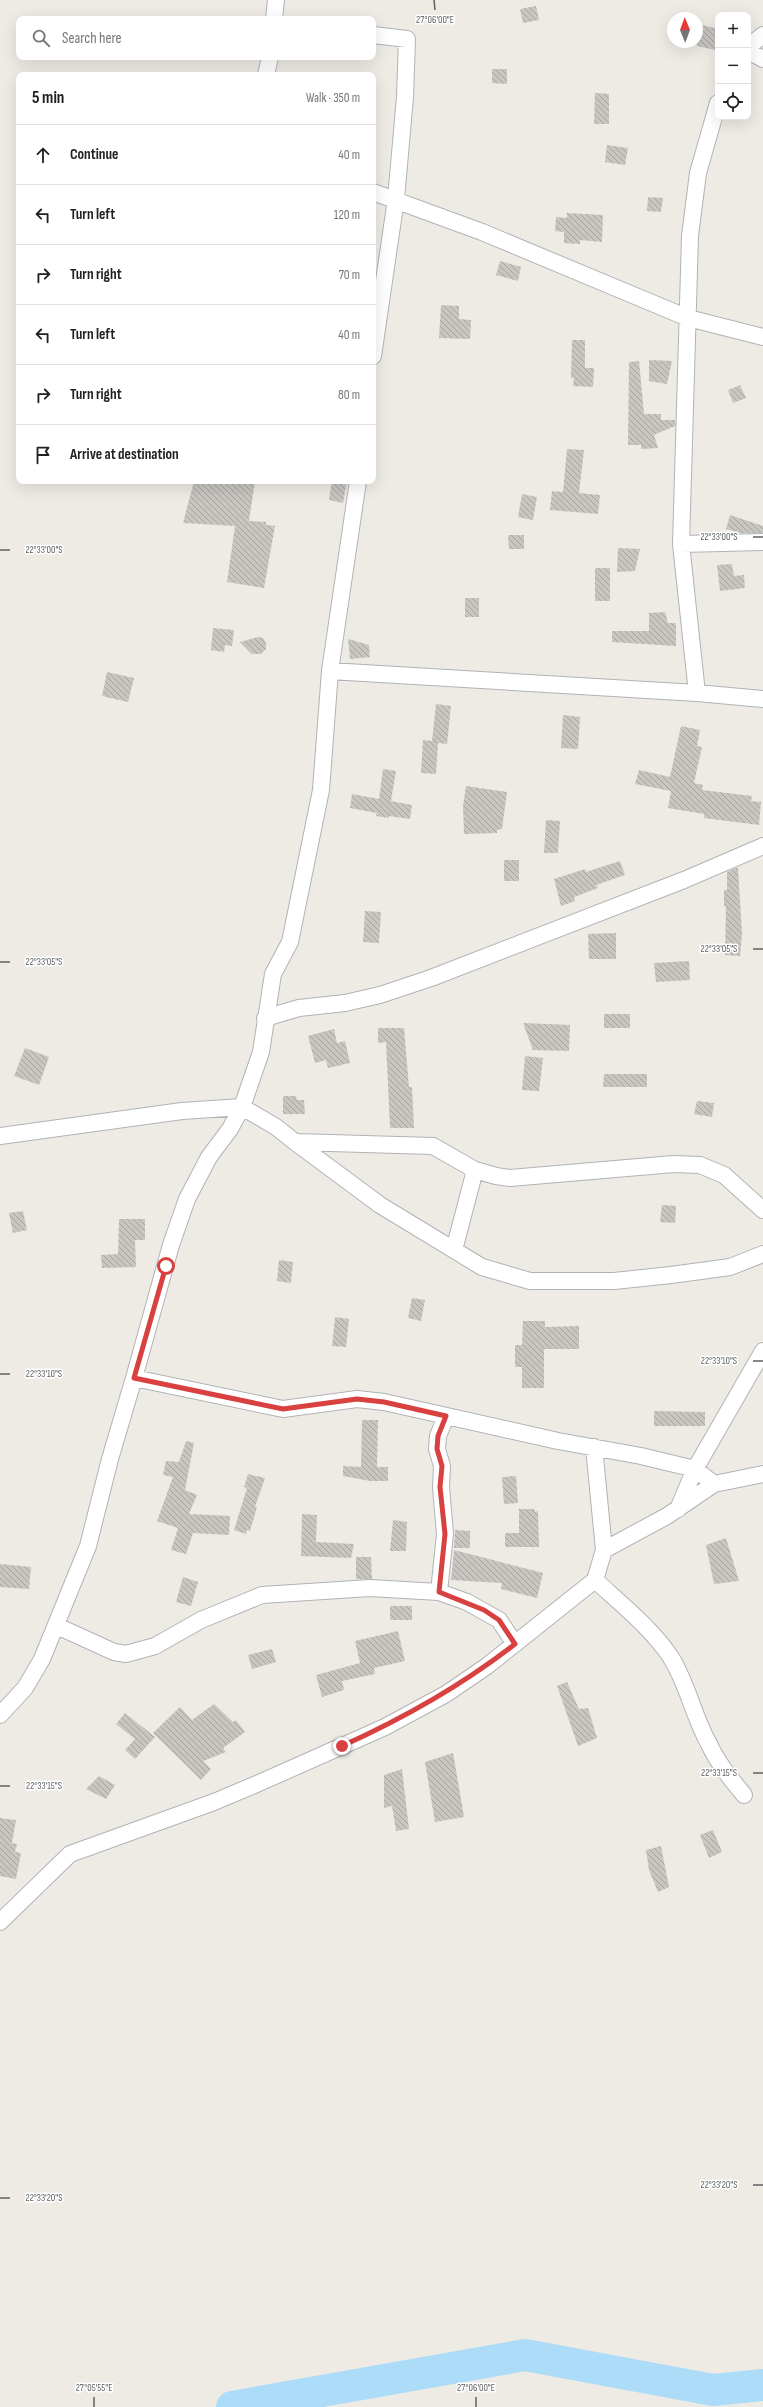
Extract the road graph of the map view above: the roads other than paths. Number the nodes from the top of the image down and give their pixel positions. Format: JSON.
{"nodes":[{"id":1,"x":276,"y":0,"type":"edge"},
{"id":2,"x":274,"y":16,"type":"edge"},
{"id":3,"x":376,"y":35,"type":"edge"},
{"id":4,"x":763,"y":35,"type":"edge"},
{"id":5,"x":751,"y":45,"type":"edge"},
{"id":6,"x":751,"y":52,"type":"edge"},
{"id":7,"x":763,"y":58,"type":"edge"},
{"id":8,"x":269,"y":60,"type":"edge"},
{"id":9,"x":267,"y":72,"type":"edge"},
{"id":10,"x":715,"y":114,"type":"edge"},
{"id":11,"x":376,"y":193,"type":"edge"},
{"id":12,"x":396,"y":199,"type":"junction"},
{"id":13,"x":376,"y":312,"type":"edge"},
{"id":14,"x":688,"y":318,"type":"junction"},
{"id":15,"x":763,"y":337,"type":"edge"},
{"id":16,"x":358,"y":484,"type":"edge"},
{"id":17,"x":763,"y":542,"type":"edge"},
{"id":18,"x":682,"y":544,"type":"junction"},
{"id":19,"x":330,"y":672,"type":"junction"},
{"id":20,"x":697,"y":693,"type":"junction"},
{"id":21,"x":763,"y":699,"type":"edge"},
{"id":22,"x":763,"y":846,"type":"edge"},
{"id":23,"x":265,"y":1018,"type":"junction"},
{"id":24,"x":242,"y":1107,"type":"junction"},
{"id":25,"x":0,"y":1136,"type":"edge"},
{"id":26,"x":295,"y":1142,"type":"junction"},
{"id":27,"x":475,"y":1170,"type":"junction"},
{"id":28,"x":763,"y":1210,"type":"edge"},
{"id":29,"x":454,"y":1250,"type":"junction"},
{"id":30,"x":763,"y":1254,"type":"edge"},
{"id":31,"x":763,"y":1351,"type":"edge"},
{"id":32,"x":134,"y":1378,"type":"junction"},
{"id":33,"x":446,"y":1416,"type":"junction"},
{"id":34,"x":594,"y":1447,"type":"junction"},
{"id":35,"x":695,"y":1469,"type":"junction"},
{"id":36,"x":763,"y":1474,"type":"edge"},
{"id":37,"x":714,"y":1484,"type":"junction"},
{"id":38,"x":678,"y":1509,"type":"junction"},
{"id":39,"x":604,"y":1550,"type":"junction"},
{"id":40,"x":595,"y":1580,"type":"junction"},
{"id":41,"x":439,"y":1592,"type":"junction"},
{"id":42,"x":57,"y":1626,"type":"junction"},
{"id":43,"x":515,"y":1644,"type":"junction"},
{"id":44,"x":0,"y":1716,"type":"edge"},
{"id":45,"x":744,"y":1795,"type":"dead end"},
{"id":46,"x":0,"y":1922,"type":"edge"}],
"edges":[{"from":1,"to":2,"type":"street"},
{"from":3,"to":12,"type":"street"},
{"from":4,"to":5,"type":"street"},
{"from":6,"to":7,"type":"street"},
{"from":8,"to":9,"type":"street"},
{"from":10,"to":14,"type":"street"},
{"from":11,"to":12,"type":"street"},
{"from":12,"to":13,"type":"street"},
{"from":12,"to":14,"type":"street"},
{"from":14,"to":15,"type":"street"},
{"from":14,"to":18,"type":"street"},
{"from":16,"to":19,"type":"street"},
{"from":17,"to":18,"type":"street"},
{"from":18,"to":20,"type":"street"},
{"from":19,"to":20,"type":"street"},
{"from":19,"to":23,"type":"street"},
{"from":20,"to":21,"type":"street"},
{"from":22,"to":23,"type":"street"},
{"from":23,"to":24,"type":"street"},
{"from":24,"to":25,"type":"street"},
{"from":24,"to":26,"type":"street"},
{"from":24,"to":32,"type":"street"},
{"from":26,"to":27,"type":"street"},
{"from":26,"to":29,"type":"street"},
{"from":27,"to":28,"type":"street"},
{"from":27,"to":29,"type":"street"},
{"from":29,"to":30,"type":"street"},
{"from":31,"to":35,"type":"street"},
{"from":32,"to":33,"type":"street"},
{"from":32,"to":42,"type":"street"},
{"from":33,"to":34,"type":"street"},
{"from":33,"to":41,"type":"street"},
{"from":34,"to":35,"type":"street"},
{"from":34,"to":39,"type":"street"},
{"from":35,"to":37,"type":"street"},
{"from":35,"to":38,"type":"street"},
{"from":36,"to":37,"type":"street"},
{"from":37,"to":38,"type":"street"},
{"from":38,"to":39,"type":"street"},
{"from":39,"to":40,"type":"street"},
{"from":40,"to":43,"type":"street"},
{"from":40,"to":45,"type":"street"},
{"from":41,"to":42,"type":"street"},
{"from":41,"to":43,"type":"street"},
{"from":42,"to":44,"type":"street"},
{"from":43,"to":46,"type":"street"}]}
